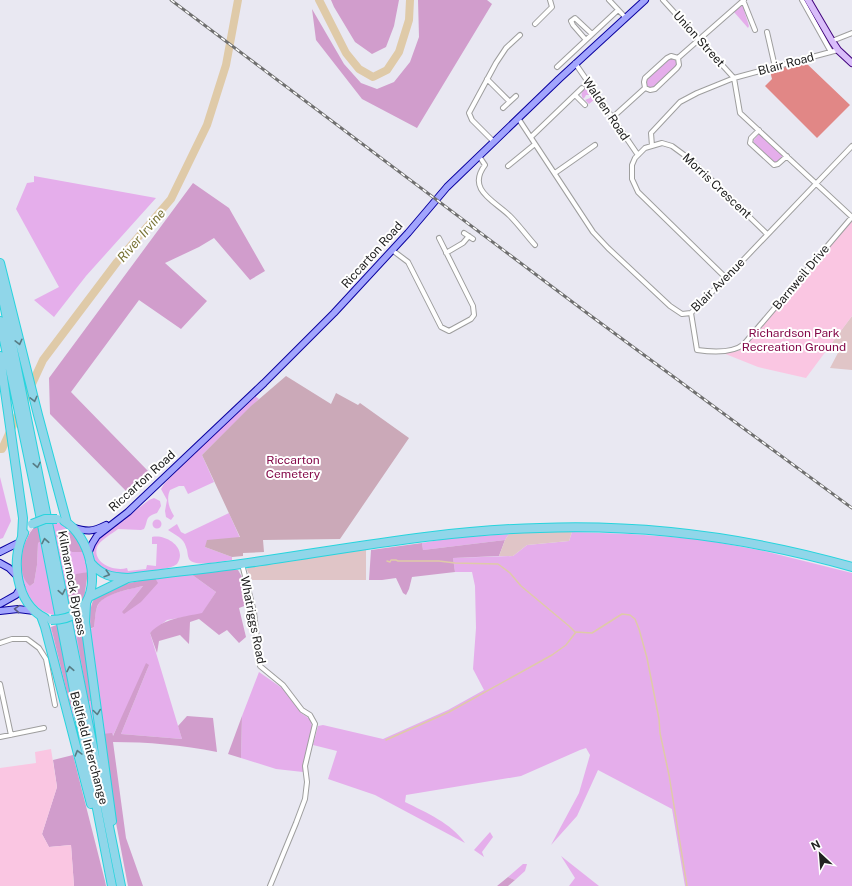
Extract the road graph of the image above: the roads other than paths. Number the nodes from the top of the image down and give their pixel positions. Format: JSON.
{"nodes":[{"id":1,"x":550,"y":0,"type":"edge"},
{"id":2,"x":609,"y":0,"type":"edge"},
{"id":3,"x":645,"y":0,"type":"edge"},
{"id":4,"x":663,"y":0,"type":"edge"},
{"id":5,"x":802,"y":0,"type":"edge"},
{"id":6,"x":808,"y":0,"type":"edge"},
{"id":7,"x":741,"y":1,"type":"edge"},
{"id":8,"x":618,"y":10,"type":"junction"},
{"id":9,"x":625,"y":18,"type":"junction"},
{"id":10,"x":535,"y":24,"type":"dead end"},
{"id":11,"x":755,"y":30,"type":"dead end"},
{"id":12,"x":767,"y":32,"type":"dead end"},
{"id":13,"x":852,"y":33,"type":"edge"},
{"id":14,"x":592,"y":34,"type":"junction"},
{"id":15,"x":520,"y":35,"type":"dead end"},
{"id":16,"x":699,"y":39,"type":"junction"},
{"id":17,"x":586,"y":40,"type":"junction"},
{"id":18,"x":832,"y":42,"type":"junction"},
{"id":19,"x":838,"y":50,"type":"junction"},
{"id":20,"x":831,"y":52,"type":"junction"},
{"id":21,"x":678,"y":58,"type":"junction"},
{"id":22,"x":575,"y":63,"type":"junction"},
{"id":23,"x":852,"y":63,"type":"edge"},
{"id":24,"x":557,"y":67,"type":"dead end"},
{"id":25,"x":775,"y":67,"type":"junction"},
{"id":26,"x":734,"y":78,"type":"junction"},
{"id":27,"x":487,"y":79,"type":"junction"},
{"id":28,"x":582,"y":88,"type":"dead end"},
{"id":29,"x":645,"y":88,"type":"junction"},
{"id":30,"x":575,"y":95,"type":"junction"},
{"id":31,"x":516,"y":96,"type":"dead end"},
{"id":32,"x":509,"y":101,"type":"junction"},
{"id":33,"x":585,"y":105,"type":"dead end"},
{"id":34,"x":503,"y":108,"type":"dead end"},
{"id":35,"x":613,"y":117,"type":"junction"},
{"id":36,"x":518,"y":118,"type":"junction"},
{"id":37,"x":759,"y":130,"type":"junction"},
{"id":38,"x":531,"y":137,"type":"junction"},
{"id":39,"x":494,"y":142,"type":"junction"},
{"id":40,"x":535,"y":144,"type":"junction"},
{"id":41,"x":595,"y":146,"type":"dead end"},
{"id":42,"x":652,"y":146,"type":"junction"},
{"id":43,"x":852,"y":146,"type":"edge"},
{"id":44,"x":479,"y":156,"type":"junction"},
{"id":45,"x":638,"y":156,"type":"junction"},
{"id":46,"x":787,"y":156,"type":"junction"},
{"id":47,"x":508,"y":166,"type":"dead end"},
{"id":48,"x":555,"y":173,"type":"junction"},
{"id":49,"x":816,"y":184,"type":"junction"},
{"id":50,"x":852,"y":217,"type":"edge"},
{"id":51,"x":464,"y":233,"type":"dead end"},
{"id":52,"x":768,"y":234,"type":"junction"},
{"id":53,"x":469,"y":236,"type":"junction"},
{"id":54,"x":439,"y":238,"type":"dead end"},
{"id":55,"x":474,"y":239,"type":"dead end"},
{"id":56,"x":535,"y":245,"type":"dead end"},
{"id":57,"x":392,"y":250,"type":"junction"},
{"id":58,"x":446,"y":253,"type":"junction"},
{"id":59,"x":0,"y":263,"type":"edge"},
{"id":60,"x":726,"y":278,"type":"junction"},
{"id":61,"x":0,"y":284,"type":"edge"},
{"id":62,"x":691,"y":313,"type":"junction"},
{"id":63,"x":0,"y":321,"type":"edge"},
{"id":64,"x":0,"y":356,"type":"edge"},
{"id":65,"x":114,"y":522,"type":"junction"},
{"id":66,"x":69,"y":525,"type":"junction"},
{"id":67,"x":21,"y":539,"type":"junction"},
{"id":68,"x":0,"y":552,"type":"edge"},
{"id":69,"x":89,"y":558,"type":"junction"},
{"id":70,"x":0,"y":563,"type":"edge"},
{"id":71,"x":242,"y":564,"type":"junction"},
{"id":72,"x":852,"y":567,"type":"edge"},
{"id":73,"x":18,"y":577,"type":"junction"},
{"id":74,"x":128,"y":578,"type":"junction"},
{"id":75,"x":21,"y":587,"type":"junction"},
{"id":76,"x":87,"y":600,"type":"junction"},
{"id":77,"x":0,"y":604,"type":"edge"},
{"id":78,"x":0,"y":611,"type":"edge"},
{"id":79,"x":38,"y":614,"type":"junction"},
{"id":80,"x":0,"y":643,"type":"edge"},
{"id":81,"x":0,"y":684,"type":"edge"},
{"id":82,"x":55,"y":705,"type":"dead end"},
{"id":83,"x":44,"y":728,"type":"dead end"},
{"id":84,"x":11,"y":735,"type":"junction"},
{"id":85,"x":0,"y":737,"type":"edge"},
{"id":86,"x":112,"y":886,"type":"edge"},
{"id":87,"x":121,"y":886,"type":"edge"},
{"id":88,"x":270,"y":886,"type":"edge"}],
"edges":[{"from":1,"to":10,"type":"street"},
{"from":2,"to":8,"type":"street"},
{"from":3,"to":9,"type":"main road","name":"Riccarton Road"},
{"from":4,"to":16,"type":"street","name":"Union Street"},
{"from":5,"to":20,"type":"street"},
{"from":6,"to":18,"type":"main road"},
{"from":7,"to":11,"type":"street"},
{"from":7,"to":16,"type":"street"},
{"from":8,"to":9,"type":"street"},
{"from":8,"to":14,"type":"street"},
{"from":9,"to":22,"type":"main road","name":"Riccarton Road"},
{"from":12,"to":25,"type":"street"},
{"from":13,"to":18,"type":"street"},
{"from":14,"to":17,"type":"street"},
{"from":14,"to":17,"type":"street"},
{"from":15,"to":27,"type":"street"},
{"from":16,"to":21,"type":"street"},
{"from":16,"to":26,"type":"street","name":"Union Street"},
{"from":17,"to":24,"type":"street"},
{"from":18,"to":19,"type":"main road"},
{"from":19,"to":20,"type":"street","name":"Blair Road"},
{"from":19,"to":23,"type":"main road"},
{"from":20,"to":25,"type":"street","name":"Blair Road"},
{"from":21,"to":29,"type":"street"},
{"from":21,"to":29,"type":"street"},
{"from":22,"to":35,"type":"street","name":"Walden Road"},
{"from":22,"to":36,"type":"main road","name":"Riccarton Road"},
{"from":25,"to":26,"type":"street","name":"Blair Road"},
{"from":26,"to":37,"type":"street"},
{"from":26,"to":42,"type":"street","name":"Blair Road"},
{"from":27,"to":32,"type":"street"},
{"from":27,"to":39,"type":"street"},
{"from":28,"to":30,"type":"street"},
{"from":29,"to":35,"type":"street"},
{"from":30,"to":33,"type":"street"},
{"from":30,"to":38,"type":"street"},
{"from":31,"to":32,"type":"street"},
{"from":32,"to":34,"type":"street"},
{"from":35,"to":45,"type":"street","name":"Walden Road"},
{"from":36,"to":38,"type":"street","name":"Blair Avenue"},
{"from":36,"to":39,"type":"main road","name":"Riccarton Road"},
{"from":37,"to":46,"type":"street"},
{"from":37,"to":46,"type":"street"},
{"from":38,"to":40,"type":"street","name":"Blair Avenue"},
{"from":39,"to":44,"type":"main road","name":"Riccarton Road"},
{"from":40,"to":47,"type":"street"},
{"from":40,"to":48,"type":"street","name":"Blair Avenue"},
{"from":41,"to":48,"type":"street"},
{"from":42,"to":45,"type":"street"},
{"from":42,"to":52,"type":"street","name":"Morris Crescent"},
{"from":43,"to":49,"type":"street","name":"Blair Avenue"},
{"from":44,"to":56,"type":"street"},
{"from":44,"to":57,"type":"main road","name":"Riccarton Road"},
{"from":45,"to":60,"type":"street"},
{"from":46,"to":49,"type":"street"},
{"from":48,"to":62,"type":"street","name":"Blair Avenue"},
{"from":49,"to":50,"type":"street"},
{"from":49,"to":52,"type":"street","name":"Blair Avenue"},
{"from":50,"to":62,"type":"street","name":"Barnweil Drive"},
{"from":51,"to":53,"type":"street"},
{"from":52,"to":60,"type":"street","name":"Blair Avenue"},
{"from":53,"to":55,"type":"street"},
{"from":53,"to":58,"type":"street"},
{"from":54,"to":58,"type":"street"},
{"from":57,"to":58,"type":"street"},
{"from":57,"to":65,"type":"main road","name":"Riccarton Road"},
{"from":59,"to":66,"type":"highway","one_way":true},
{"from":60,"to":62,"type":"street","name":"Blair Avenue"},
{"from":61,"to":87,"type":"highway","name":"Kilmarnock Bypass","one_way":true},
{"from":86,"to":63,"type":"highway","name":"Kilmarnock Bypass","one_way":true},
{"from":64,"to":67,"type":"highway"},
{"from":65,"to":66,"type":"main road","name":"Riccarton Road"},
{"from":65,"to":69,"type":"main road","name":"Riccarton Road"},
{"from":66,"to":67,"type":"highway","bridge":true},
{"from":66,"to":69,"type":"highway"},
{"from":67,"to":68,"type":"main road"},
{"from":67,"to":73,"type":"highway"},
{"from":69,"to":74,"type":"highway","one_way":true},
{"from":69,"to":76,"type":"highway"},
{"from":70,"to":73,"type":"main road"},
{"from":71,"to":72,"type":"highway"},
{"from":71,"to":74,"type":"highway"},
{"from":71,"to":88,"type":"street","name":"Whatriggs Road"},
{"from":73,"to":75,"type":"highway"},
{"from":74,"to":76,"type":"highway"},
{"from":75,"to":77,"type":"main road"},
{"from":75,"to":79,"type":"highway"},
{"from":76,"to":79,"type":"highway","bridge":true},
{"from":76,"to":87,"type":"highway","one_way":true},
{"from":79,"to":78,"type":"main road","one_way":true},
{"from":86,"to":79,"type":"highway","name":"Bellfield Interchange","one_way":true},
{"from":80,"to":82,"type":"street"},
{"from":81,"to":84,"type":"street"},
{"from":83,"to":84,"type":"street"},
{"from":84,"to":85,"type":"street"}]}
